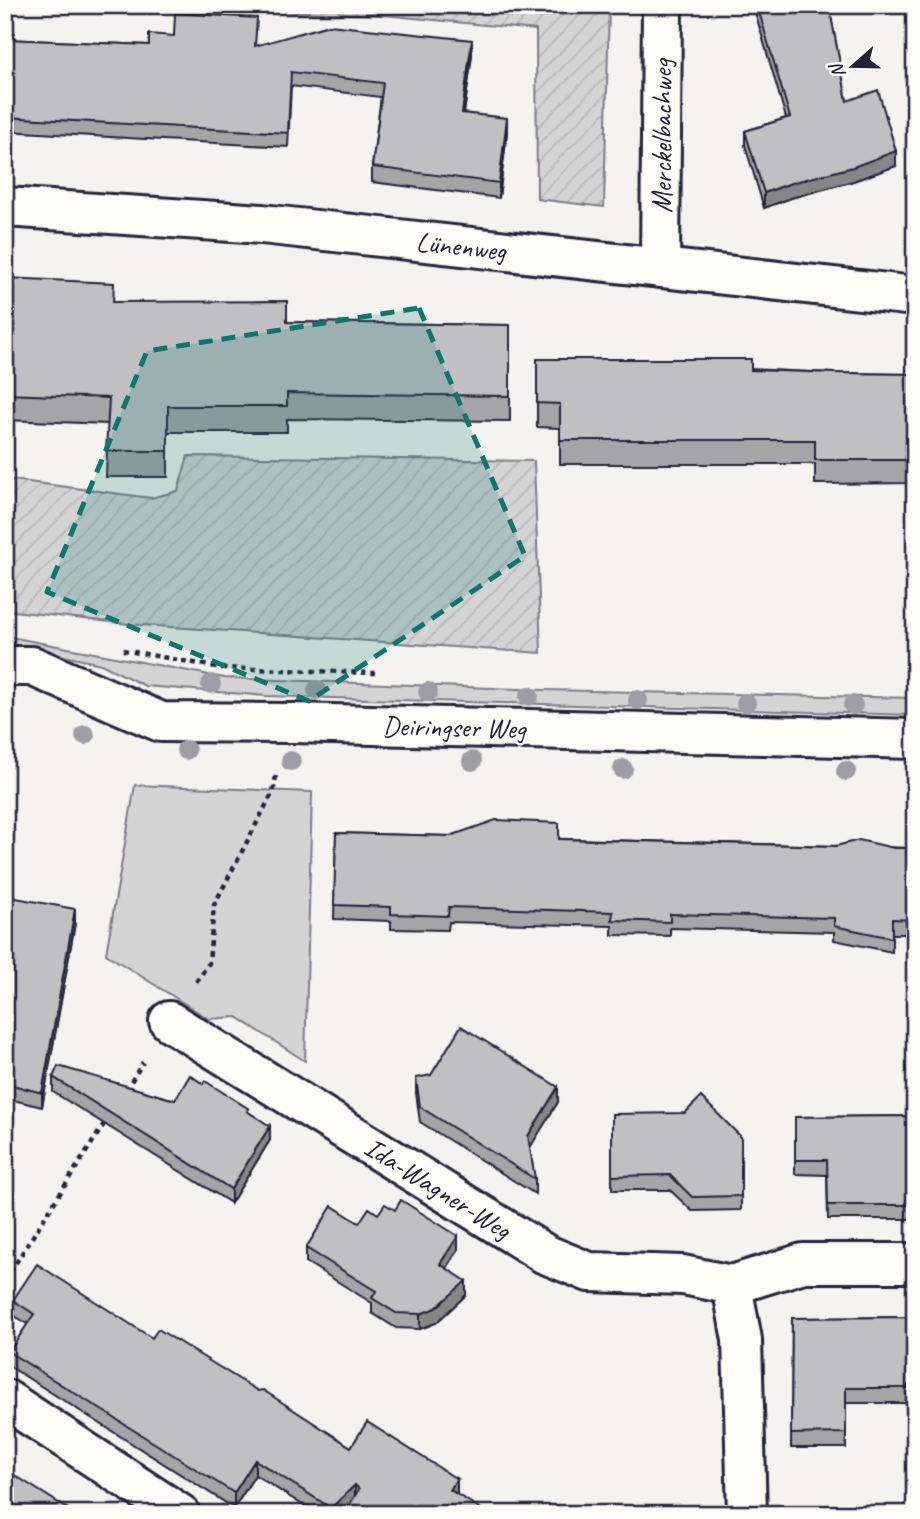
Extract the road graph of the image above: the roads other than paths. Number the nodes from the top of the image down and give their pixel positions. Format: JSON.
{"nodes":[{"id":1,"x":662,"y":5,"type":"edge"},
{"id":2,"x":5,"y":207,"type":"edge"},
{"id":3,"x":660,"y":268,"type":"junction"},
{"id":4,"x":915,"y":296,"type":"edge"},
{"id":5,"x":5,"y":666,"type":"edge"},
{"id":6,"x":915,"y":739,"type":"edge"},
{"id":7,"x":169,"y":1021,"type":"road end"},
{"id":8,"x":915,"y":1263,"type":"edge"},
{"id":9,"x":732,"y":1284,"type":"junction"},
{"id":10,"x":5,"y":1399,"type":"edge"},
{"id":11,"x":180,"y":1514,"type":"edge"},
{"id":12,"x":747,"y":1514,"type":"edge"}],
"edges":[{"from":1,"to":3,"type":"street","name":"Merckelbachweg"},
{"from":2,"to":3,"type":"street","name":"Lünenweg"},
{"from":3,"to":4,"type":"street","name":"Lünenweg"},
{"from":5,"to":6,"type":"street","name":"Deiringser Weg"},
{"from":7,"to":9,"type":"street","name":"Ida-Wagner-Weg"},
{"from":8,"to":9,"type":"street","name":"Ida-Wagner-Weg"},
{"from":9,"to":12,"type":"street"},
{"from":10,"to":11,"type":"street"}]}
